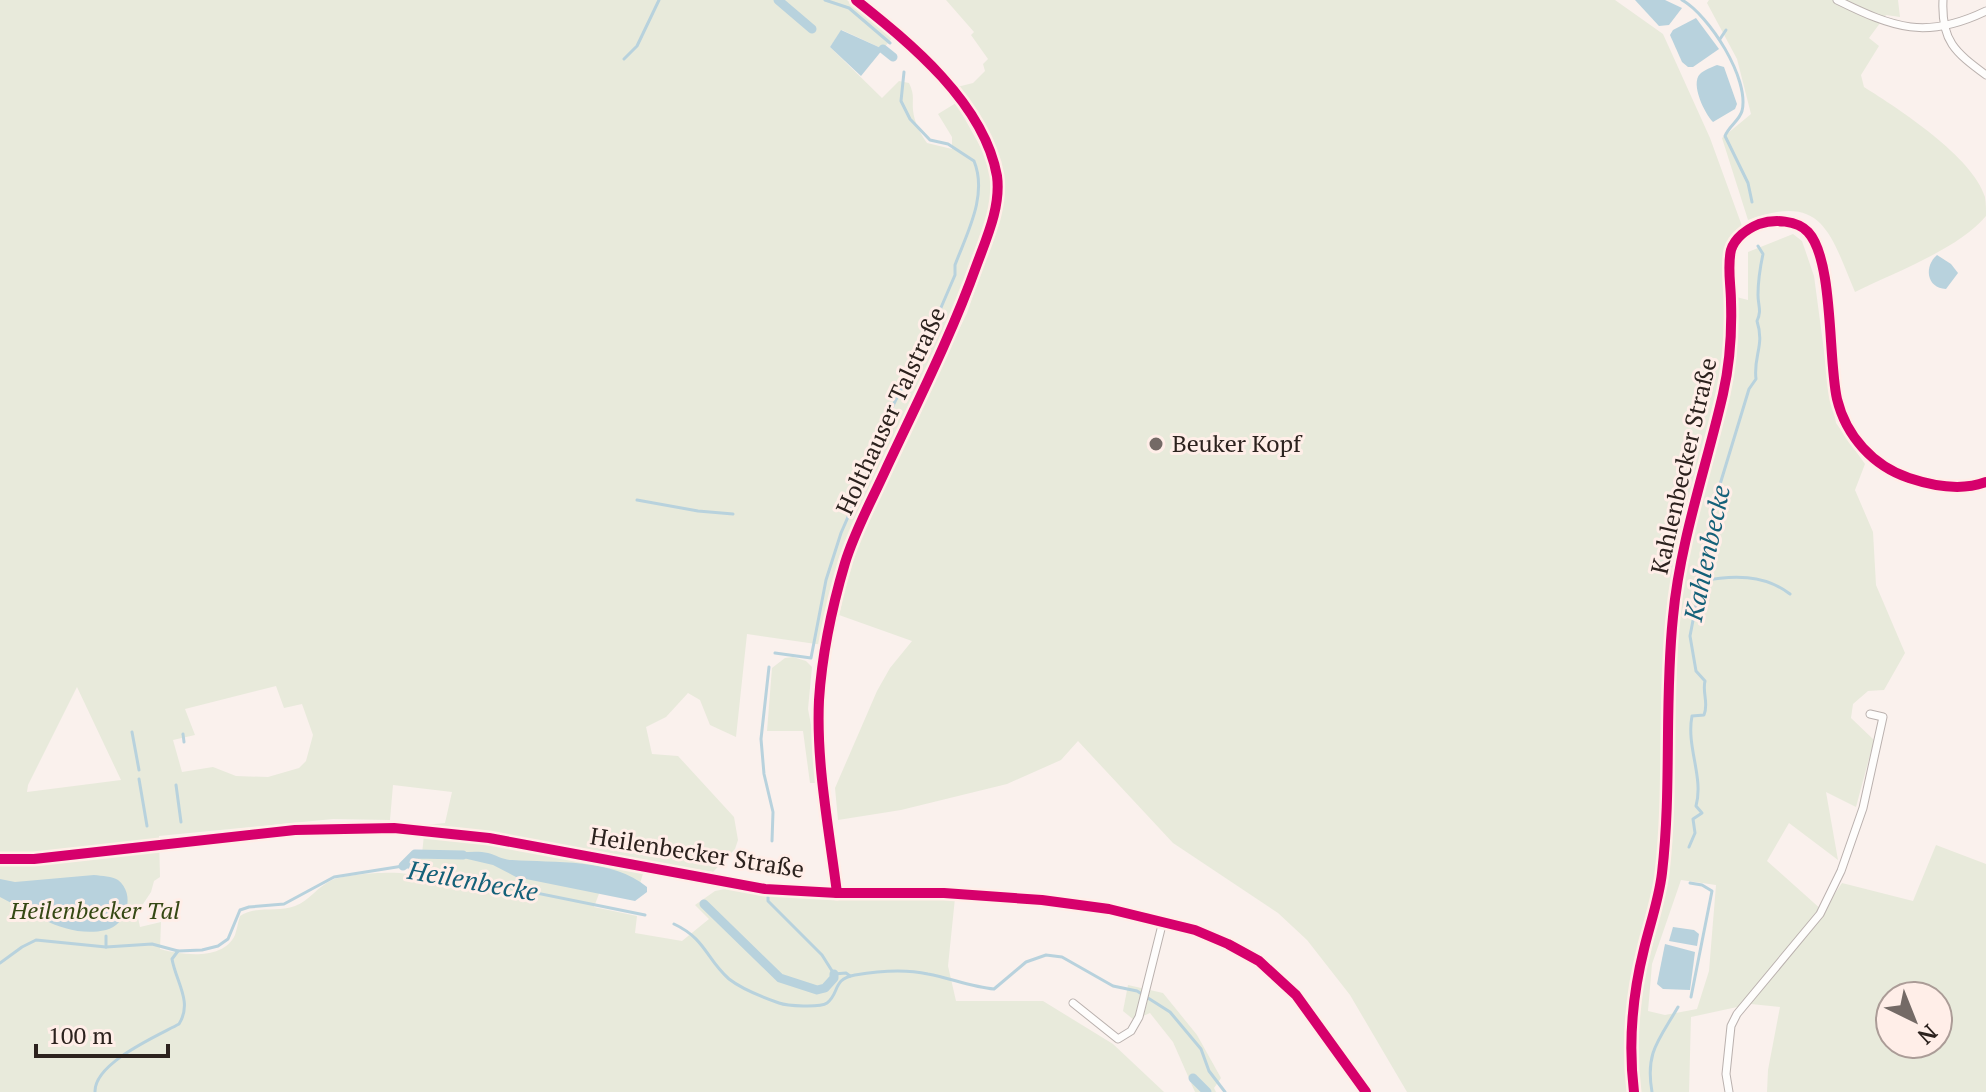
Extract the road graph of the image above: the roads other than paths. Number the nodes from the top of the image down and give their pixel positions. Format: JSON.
{"nodes":[{"id":1,"x":856,"y":0,"type":"edge"},
{"id":2,"x":1837,"y":0,"type":"edge"},
{"id":3,"x":1943,"y":0,"type":"edge"},
{"id":4,"x":1986,"y":11,"type":"edge"},
{"id":5,"x":1945,"y":27,"type":"junction"},
{"id":6,"x":1986,"y":75,"type":"edge"},
{"id":7,"x":1986,"y":482,"type":"edge"},
{"id":8,"x":1870,"y":714,"type":"dead end"},
{"id":9,"x":0,"y":859,"type":"edge"},
{"id":10,"x":837,"y":893,"type":"junction"},
{"id":11,"x":1163,"y":921,"type":"junction"},
{"id":12,"x":1073,"y":1003,"type":"dead end"},
{"id":13,"x":1366,"y":1092,"type":"edge"},
{"id":14,"x":1634,"y":1092,"type":"edge"},
{"id":15,"x":1729,"y":1092,"type":"edge"}],
"edges":[{"from":1,"to":10,"type":"main road","name":"Holthauser Talstraße"},
{"from":2,"to":5,"type":"street"},
{"from":3,"to":5,"type":"street"},
{"from":4,"to":5,"type":"street"},
{"from":5,"to":6,"type":"street"},
{"from":7,"to":14,"type":"street","name":"Kahlenbecker Straße"},
{"from":8,"to":15,"type":"street"},
{"from":9,"to":10,"type":"main road","name":"Heilenbecker Straße"},
{"from":10,"to":11,"type":"main road","name":"Heilenbecker Straße"},
{"from":11,"to":12,"type":"street"},
{"from":11,"to":13,"type":"main road","name":"Heilenbecker Straße"}]}
